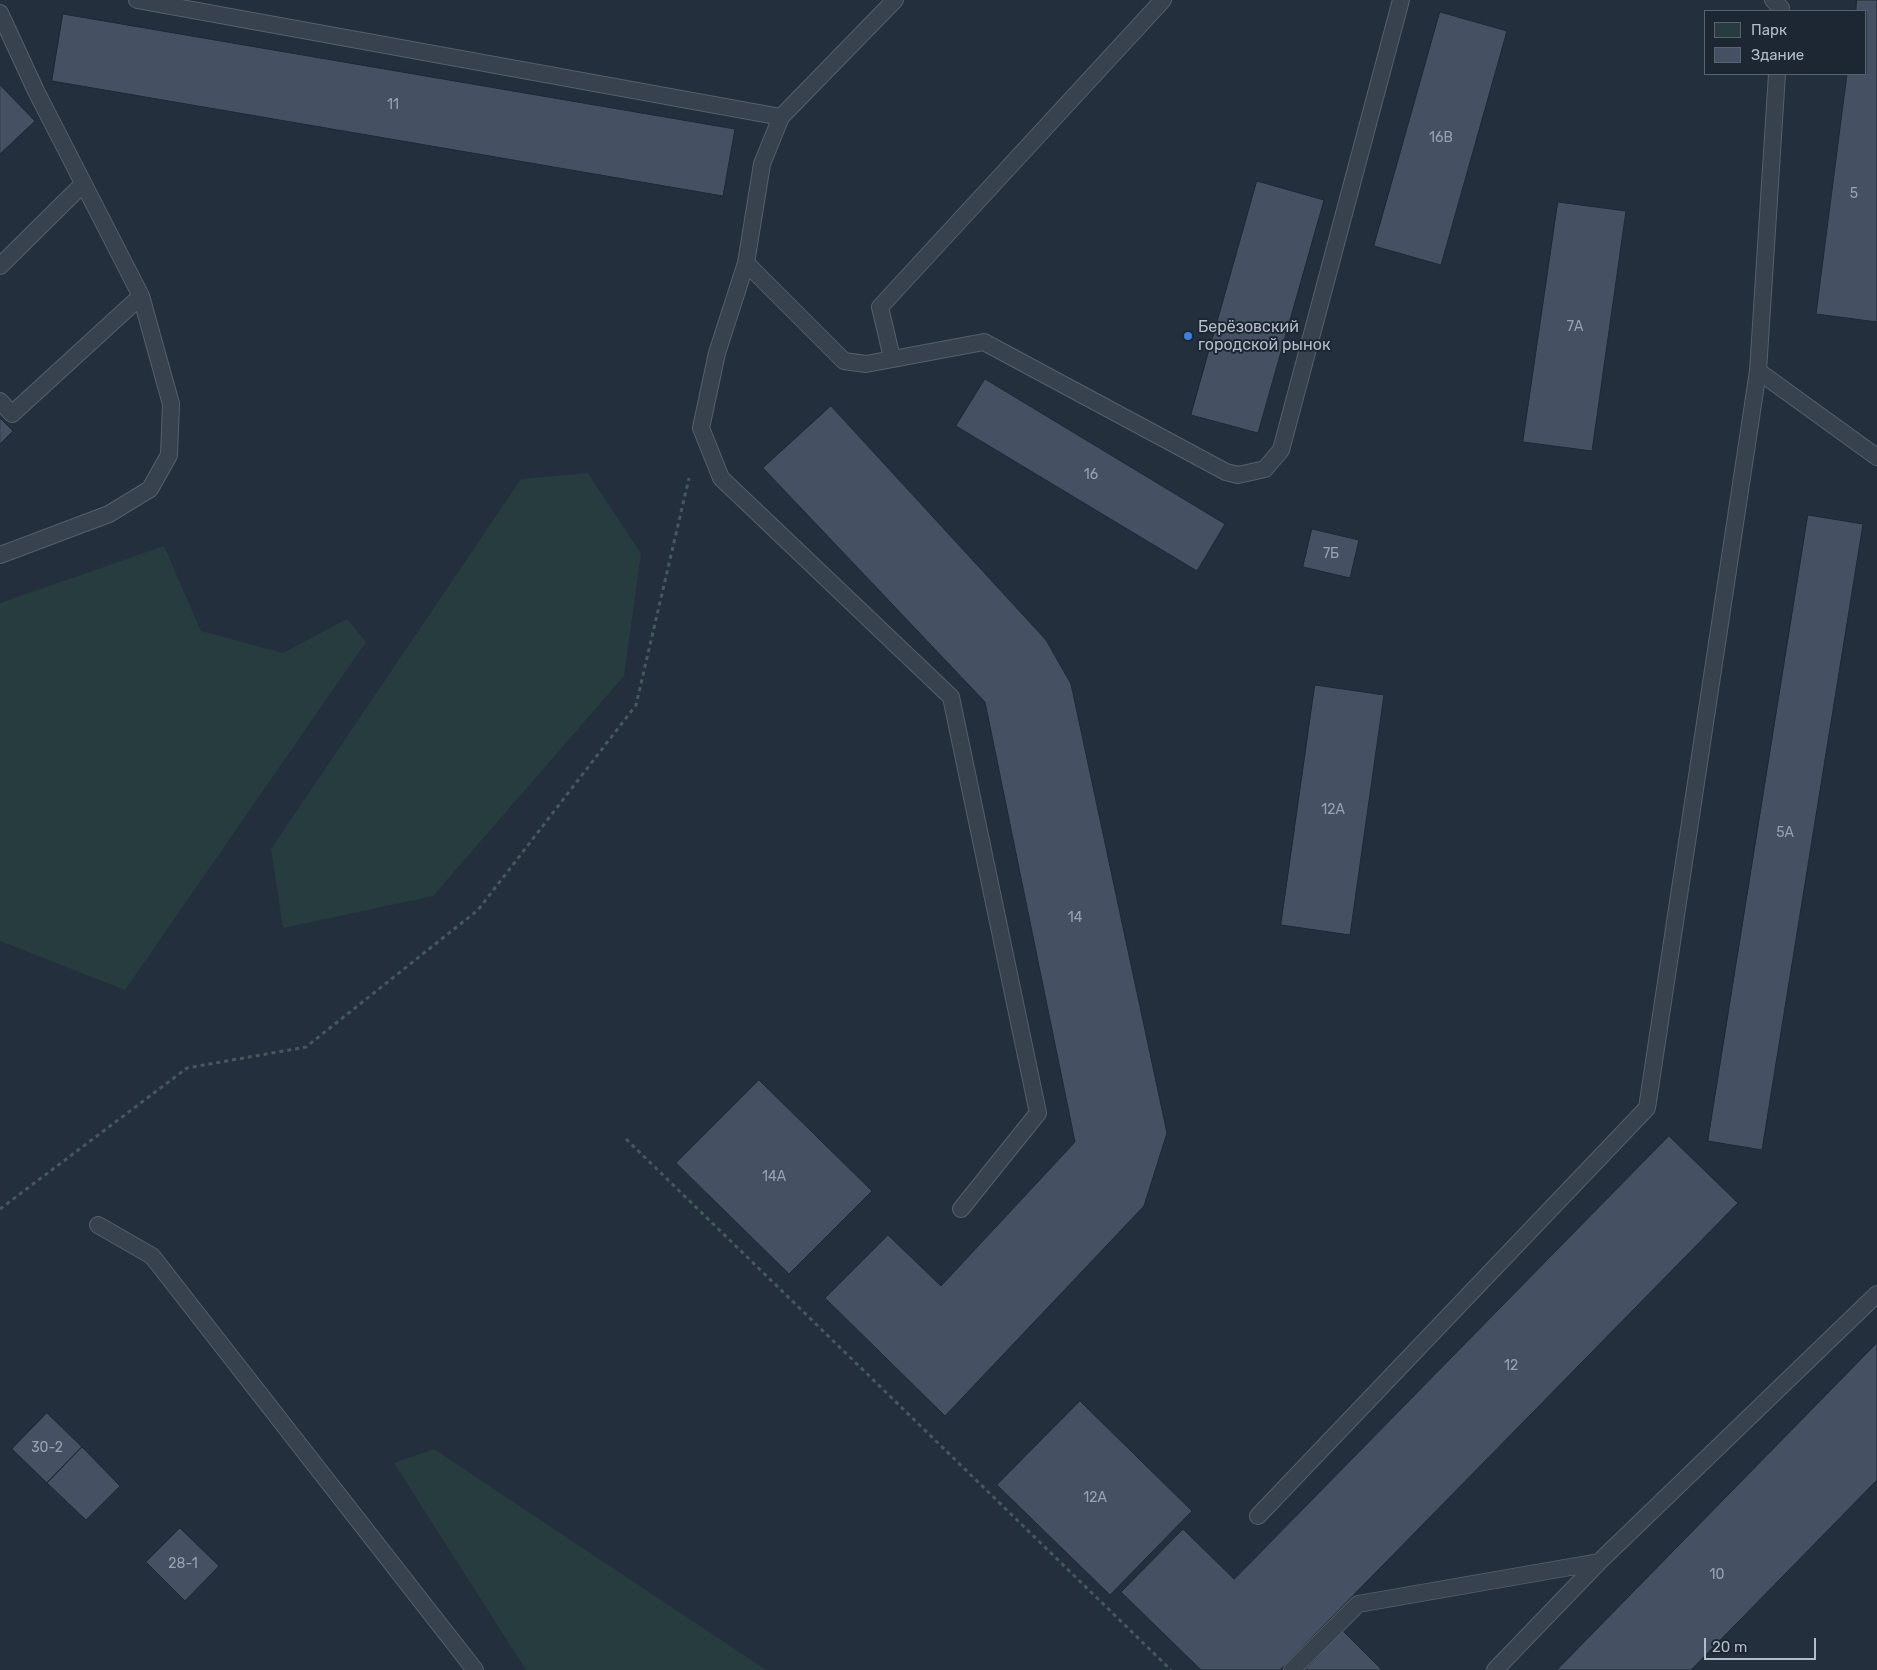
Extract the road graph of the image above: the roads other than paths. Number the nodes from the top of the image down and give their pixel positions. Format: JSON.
{"nodes":[{"id":1,"x":6,"y":0,"type":"edge"},
{"id":2,"x":137,"y":0,"type":"edge"},
{"id":3,"x":895,"y":0,"type":"edge"},
{"id":4,"x":1163,"y":0,"type":"edge"},
{"id":5,"x":1401,"y":0,"type":"edge"},
{"id":6,"x":0,"y":8,"type":"edge"},
{"id":7,"x":0,"y":13,"type":"edge"},
{"id":8,"x":1777,"y":75,"type":"edge"},
{"id":9,"x":781,"y":117,"type":"junction"},
{"id":10,"x":82,"y":184,"type":"junction"},
{"id":11,"x":746,"y":263,"type":"junction"},
{"id":12,"x":0,"y":266,"type":"edge"},
{"id":13,"x":141,"y":296,"type":"junction"},
{"id":14,"x":892,"y":358,"type":"junction"},
{"id":15,"x":1758,"y":370,"type":"junction"},
{"id":16,"x":0,"y":401,"type":"edge"},
{"id":17,"x":1877,"y":457,"type":"edge"},
{"id":18,"x":0,"y":555,"type":"edge"},
{"id":19,"x":961,"y":1209,"type":"dead end"},
{"id":20,"x":98,"y":1225,"type":"dead end"},
{"id":21,"x":1877,"y":1294,"type":"edge"},
{"id":22,"x":1258,"y":1516,"type":"dead end"},
{"id":23,"x":1599,"y":1562,"type":"junction"},
{"id":24,"x":475,"y":1670,"type":"edge"},
{"id":25,"x":1292,"y":1670,"type":"edge"},
{"id":26,"x":1495,"y":1670,"type":"edge"}],
"edges":[{"from":1,"to":6,"type":"lane"},
{"from":2,"to":9,"type":"lane"},
{"from":3,"to":9,"type":"lane"},
{"from":4,"to":14,"type":"lane"},
{"from":5,"to":14,"type":"lane"},
{"from":7,"to":10,"type":"lane"},
{"from":8,"to":15,"type":"lane"},
{"from":9,"to":11,"type":"lane"},
{"from":10,"to":12,"type":"lane"},
{"from":10,"to":13,"type":"lane"},
{"from":11,"to":14,"type":"lane"},
{"from":11,"to":19,"type":"lane"},
{"from":13,"to":16,"type":"lane"},
{"from":13,"to":18,"type":"lane"},
{"from":15,"to":17,"type":"lane"},
{"from":15,"to":22,"type":"lane"},
{"from":20,"to":24,"type":"lane"},
{"from":21,"to":23,"type":"lane"},
{"from":23,"to":25,"type":"lane"},
{"from":23,"to":26,"type":"lane"}]}
